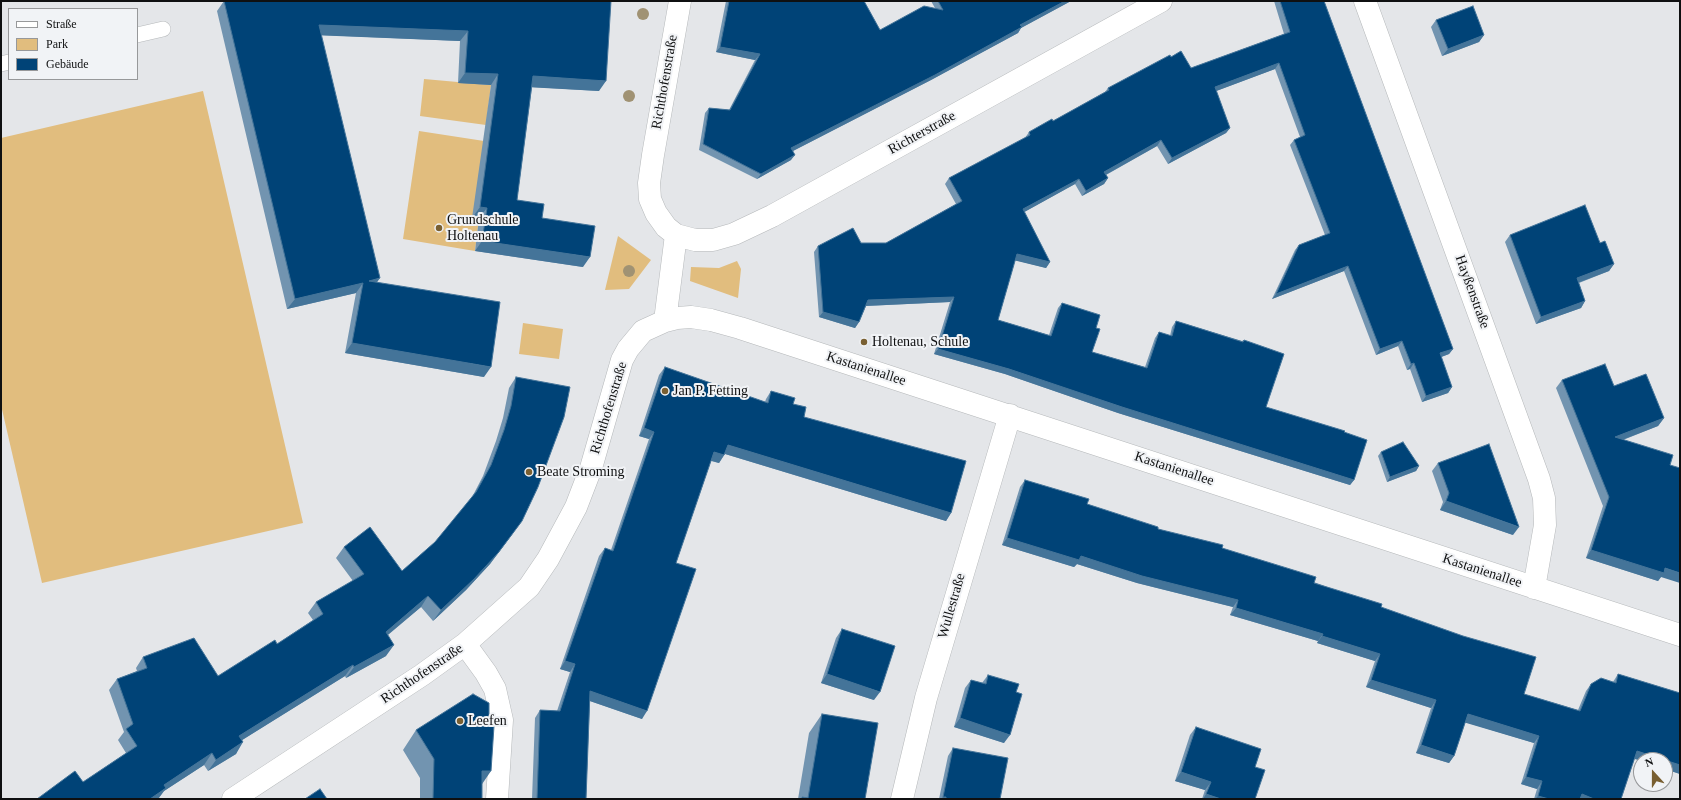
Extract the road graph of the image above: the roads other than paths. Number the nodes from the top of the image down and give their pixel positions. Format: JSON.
{"nodes":[{"id":1,"x":680,"y":1,"type":"edge"},
{"id":2,"x":1161,"y":1,"type":"edge"},
{"id":3,"x":1365,"y":1,"type":"edge"},
{"id":4,"x":163,"y":29,"type":"dead end"},
{"id":5,"x":138,"y":35,"type":"edge"},
{"id":6,"x":676,"y":235,"type":"junction"},
{"id":7,"x":665,"y":321,"type":"junction"},
{"id":8,"x":1010,"y":415,"type":"junction"},
{"id":9,"x":1534,"y":588,"type":"junction"},
{"id":10,"x":1680,"y":635,"type":"edge"},
{"id":11,"x":465,"y":644,"type":"junction"},
{"id":12,"x":233,"y":799,"type":"edge"},
{"id":13,"x":497,"y":799,"type":"edge"},
{"id":14,"x":902,"y":799,"type":"edge"}],
"edges":[{"from":1,"to":6,"type":"street","name":"Richthofenstraße"},
{"from":2,"to":6,"type":"street","name":"Richterstraße"},
{"from":3,"to":9,"type":"street","name":"Hayßenstraße"},
{"from":4,"to":5,"type":"lane"},
{"from":6,"to":7,"type":"street"},
{"from":7,"to":8,"type":"street","name":"Kastanienallee"},
{"from":7,"to":11,"type":"street","name":"Richthofenstraße"},
{"from":8,"to":9,"type":"street","name":"Kastanienallee"},
{"from":8,"to":14,"type":"street","name":"Wullestraße"},
{"from":9,"to":10,"type":"street","name":"Kastanienallee"},
{"from":11,"to":12,"type":"street","name":"Richthofenstraße"},
{"from":11,"to":13,"type":"street"}]}
